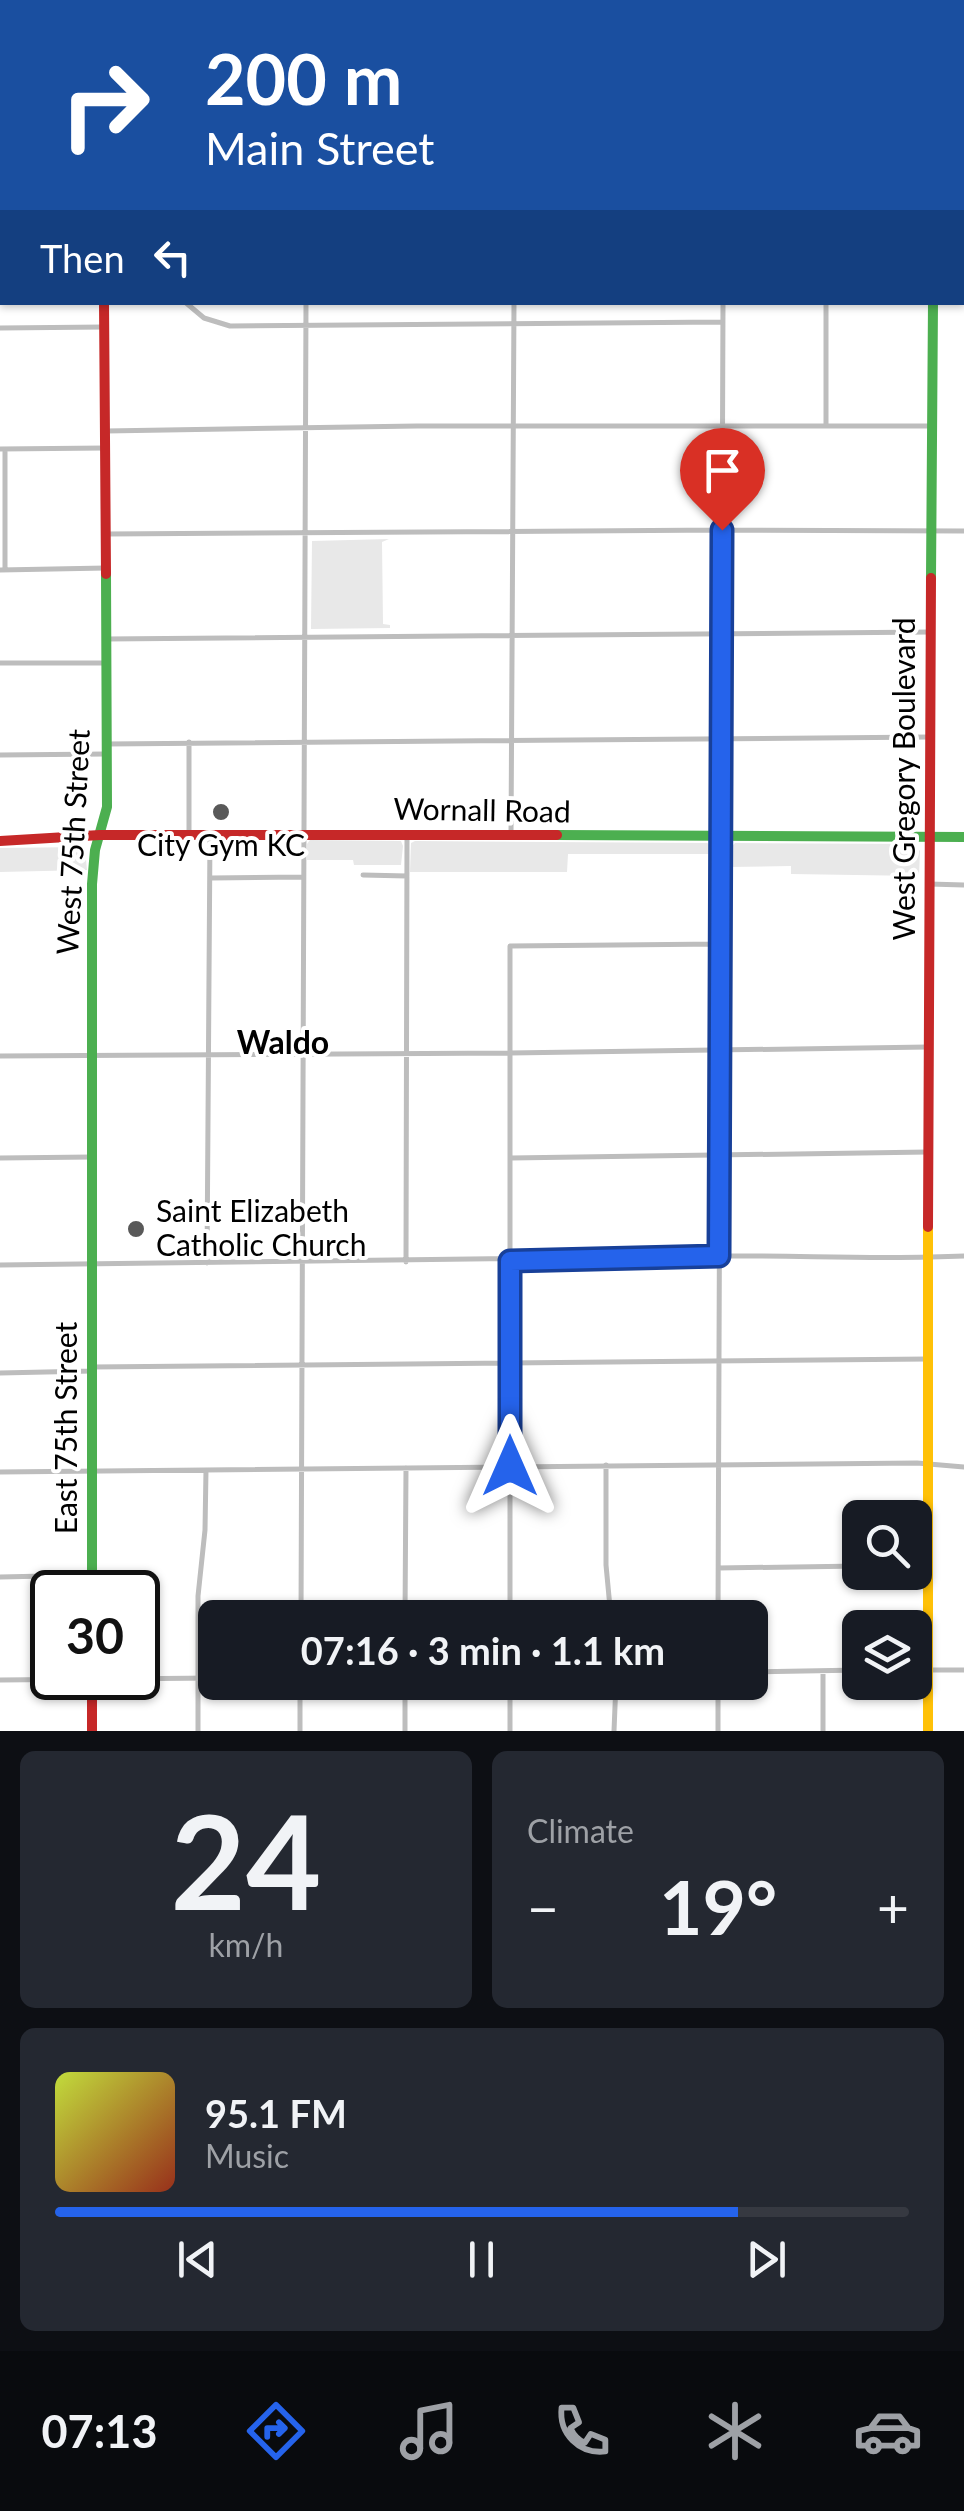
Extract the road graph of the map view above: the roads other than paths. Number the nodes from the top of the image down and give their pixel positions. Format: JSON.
{"nodes":[{"id":1,"x":104,"y":305,"type":"edge"},
{"id":2,"x":189,"y":305,"type":"edge"},
{"id":3,"x":306,"y":305,"type":"edge"},
{"id":4,"x":514,"y":305,"type":"edge"},
{"id":5,"x":723,"y":305,"type":"edge"},
{"id":6,"x":826,"y":305,"type":"edge"},
{"id":7,"x":933,"y":305,"type":"edge"},
{"id":8,"x":723,"y":322,"type":"junction"},
{"id":9,"x":514,"y":324,"type":"junction"},
{"id":10,"x":306,"y":325,"type":"junction"},
{"id":11,"x":104,"y":327,"type":"junction"},
{"id":12,"x":0,"y":328,"type":"edge"},
{"id":13,"x":722,"y":425,"type":"junction"},
{"id":14,"x":826,"y":426,"type":"junction"},
{"id":15,"x":933,"y":426,"type":"junction"},
{"id":16,"x":513,"y":427,"type":"junction"},
{"id":17,"x":306,"y":429,"type":"junction"},
{"id":18,"x":104,"y":431,"type":"junction"},
{"id":19,"x":105,"y":448,"type":"junction"},
{"id":20,"x":2,"y":449,"type":"edge"},
{"id":21,"x":933,"y":529,"type":"junction"},
{"id":22,"x":722,"y":530,"type":"junction"},
{"id":23,"x":964,"y":531,"type":"edge"},
{"id":24,"x":512,"y":532,"type":"junction"},
{"id":25,"x":305,"y":533,"type":"junction"},
{"id":26,"x":106,"y":534,"type":"junction"},
{"id":27,"x":106,"y":568,"type":"junction"},
{"id":28,"x":3,"y":570,"type":"edge"},
{"id":29,"x":932,"y":632,"type":"junction"},
{"id":30,"x":722,"y":634,"type":"junction"},
{"id":31,"x":513,"y":635,"type":"junction"},
{"id":32,"x":304,"y":636,"type":"junction"},
{"id":33,"x":106,"y":639,"type":"junction"},
{"id":34,"x":106,"y":663,"type":"junction"},
{"id":35,"x":0,"y":664,"type":"edge"},
{"id":36,"x":930,"y":736,"type":"junction"},
{"id":37,"x":720,"y":739,"type":"junction"},
{"id":38,"x":304,"y":741,"type":"junction"},
{"id":39,"x":512,"y":741,"type":"junction"},
{"id":40,"x":189,"y":742,"type":"junction"},
{"id":41,"x":106,"y":749,"type":"junction"},
{"id":42,"x":0,"y":755,"type":"edge"},
{"id":43,"x":189,"y":834,"type":"junction"},
{"id":44,"x":210,"y":834,"type":"junction"},
{"id":45,"x":303,"y":834,"type":"junction"},
{"id":46,"x":406,"y":835,"type":"junction"},
{"id":47,"x":100,"y":836,"type":"junction"},
{"id":48,"x":511,"y":836,"type":"junction"},
{"id":49,"x":719,"y":838,"type":"junction"},
{"id":50,"x":930,"y":838,"type":"junction"},
{"id":51,"x":964,"y":838,"type":"edge"},
{"id":52,"x":0,"y":841,"type":"edge"},
{"id":53,"x":364,"y":875,"type":"dead end"},
{"id":54,"x":407,"y":876,"type":"junction"},
{"id":55,"x":210,"y":878,"type":"junction"},
{"id":56,"x":303,"y":878,"type":"junction"},
{"id":57,"x":929,"y":884,"type":"junction"},
{"id":58,"x":964,"y":885,"type":"edge"},
{"id":59,"x":720,"y":944,"type":"junction"},
{"id":60,"x":928,"y":1047,"type":"junction"},
{"id":61,"x":720,"y":1049,"type":"junction"},
{"id":62,"x":510,"y":1053,"type":"junction"},
{"id":63,"x":210,"y":1054,"type":"junction"},
{"id":64,"x":303,"y":1054,"type":"junction"},
{"id":65,"x":406,"y":1054,"type":"junction"},
{"id":66,"x":92,"y":1055,"type":"junction"},
{"id":67,"x":0,"y":1056,"type":"edge"},
{"id":68,"x":928,"y":1152,"type":"junction"},
{"id":69,"x":720,"y":1154,"type":"junction"},
{"id":70,"x":92,"y":1157,"type":"junction"},
{"id":71,"x":0,"y":1158,"type":"edge"},
{"id":72,"x":510,"y":1158,"type":"junction"},
{"id":73,"x":719,"y":1256,"type":"junction"},
{"id":74,"x":928,"y":1256,"type":"junction"},
{"id":75,"x":964,"y":1256,"type":"edge"},
{"id":76,"x":302,"y":1261,"type":"junction"},
{"id":77,"x":510,"y":1261,"type":"junction"},
{"id":78,"x":406,"y":1262,"type":"junction"},
{"id":79,"x":207,"y":1263,"type":"junction"},
{"id":80,"x":0,"y":1264,"type":"edge"},
{"id":81,"x":92,"y":1264,"type":"junction"},
{"id":82,"x":928,"y":1359,"type":"junction"},
{"id":83,"x":720,"y":1360,"type":"junction"},
{"id":84,"x":510,"y":1363,"type":"junction"},
{"id":85,"x":303,"y":1365,"type":"junction"},
{"id":86,"x":92,"y":1369,"type":"junction"},
{"id":87,"x":0,"y":1372,"type":"edge"},
{"id":88,"x":928,"y":1463,"type":"junction"},
{"id":89,"x":720,"y":1464,"type":"junction"},
{"id":90,"x":606,"y":1465,"type":"junction"},
{"id":91,"x":510,"y":1466,"type":"junction"},
{"id":92,"x":964,"y":1467,"type":"edge"},
{"id":93,"x":406,"y":1468,"type":"junction"},
{"id":94,"x":302,"y":1469,"type":"junction"},
{"id":95,"x":206,"y":1470,"type":"junction"},
{"id":96,"x":92,"y":1471,"type":"junction"},
{"id":97,"x":0,"y":1472,"type":"edge"},
{"id":98,"x":926,"y":1500,"type":"edge"},
{"id":99,"x":842,"y":1566,"type":"edge"},
{"id":100,"x":718,"y":1568,"type":"junction"},
{"id":101,"x":92,"y":1570,"type":"edge"},
{"id":102,"x":0,"y":1576,"type":"edge"},
{"id":103,"x":30,"y":1576,"type":"edge"},
{"id":104,"x":198,"y":1600,"type":"edge"},
{"id":105,"x":300,"y":1600,"type":"edge"},
{"id":106,"x":406,"y":1600,"type":"edge"},
{"id":107,"x":510,"y":1600,"type":"edge"},
{"id":108,"x":609,"y":1600,"type":"edge"},
{"id":109,"x":718,"y":1600,"type":"edge"},
{"id":110,"x":932,"y":1668,"type":"edge"},
{"id":111,"x":842,"y":1670,"type":"edge"},
{"id":112,"x":964,"y":1670,"type":"edge"},
{"id":113,"x":823,"y":1671,"type":"junction"},
{"id":114,"x":768,"y":1672,"type":"edge"},
{"id":115,"x":160,"y":1678,"type":"edge"},
{"id":116,"x":198,"y":1678,"type":"edge"},
{"id":117,"x":30,"y":1679,"type":"edge"},
{"id":118,"x":0,"y":1680,"type":"edge"},
{"id":119,"x":92,"y":1700,"type":"edge"},
{"id":120,"x":199,"y":1700,"type":"edge"},
{"id":121,"x":300,"y":1700,"type":"edge"},
{"id":122,"x":405,"y":1700,"type":"edge"},
{"id":123,"x":510,"y":1700,"type":"edge"},
{"id":124,"x":615,"y":1700,"type":"edge"},
{"id":125,"x":718,"y":1700,"type":"edge"},
{"id":126,"x":928,"y":1700,"type":"edge"},
{"id":127,"x":92,"y":1731,"type":"edge"},
{"id":128,"x":198,"y":1731,"type":"edge"},
{"id":129,"x":300,"y":1731,"type":"edge"},
{"id":130,"x":405,"y":1731,"type":"edge"},
{"id":131,"x":510,"y":1731,"type":"edge"},
{"id":132,"x":614,"y":1731,"type":"edge"},
{"id":133,"x":718,"y":1731,"type":"edge"},
{"id":134,"x":824,"y":1731,"type":"edge"},
{"id":135,"x":928,"y":1731,"type":"edge"}],
"edges":[{"from":1,"to":11,"type":"main road","name":"West 75th Street"},
{"from":2,"to":10,"type":"street"},
{"from":3,"to":10,"type":"street"},
{"from":4,"to":9,"type":"street"},
{"from":5,"to":8,"type":"street"},
{"from":6,"to":14,"type":"street"},
{"from":7,"to":15,"type":"main road","name":"West Gregory Boulevard"},
{"from":8,"to":9,"type":"street"},
{"from":8,"to":13,"type":"street"},
{"from":9,"to":10,"type":"street"},
{"from":9,"to":16,"type":"street"},
{"from":10,"to":17,"type":"street"},
{"from":11,"to":12,"type":"street"},
{"from":11,"to":18,"type":"main road","name":"West 75th Street"},
{"from":13,"to":14,"type":"street"},
{"from":13,"to":16,"type":"street"},
{"from":13,"to":22,"type":"street"},
{"from":14,"to":15,"type":"street"},
{"from":15,"to":21,"type":"main road","name":"West Gregory Boulevard"},
{"from":16,"to":17,"type":"street"},
{"from":16,"to":24,"type":"street"},
{"from":17,"to":18,"type":"street"},
{"from":17,"to":25,"type":"street"},
{"from":18,"to":19,"type":"main road","name":"West 75th Street"},
{"from":19,"to":20,"type":"street"},
{"from":19,"to":26,"type":"main road","name":"West 75th Street"},
{"from":20,"to":28,"type":"street"},
{"from":21,"to":22,"type":"street"},
{"from":21,"to":23,"type":"street"},
{"from":21,"to":29,"type":"main road","name":"West Gregory Boulevard"},
{"from":22,"to":24,"type":"street"},
{"from":22,"to":30,"type":"street"},
{"from":24,"to":25,"type":"street"},
{"from":24,"to":31,"type":"street"},
{"from":25,"to":26,"type":"street"},
{"from":25,"to":32,"type":"street"},
{"from":26,"to":27,"type":"main road","name":"West 75th Street"},
{"from":27,"to":28,"type":"street"},
{"from":27,"to":33,"type":"main road","name":"West 75th Street"},
{"from":29,"to":30,"type":"street"},
{"from":29,"to":36,"type":"main road","name":"West Gregory Boulevard"},
{"from":30,"to":31,"type":"street"},
{"from":30,"to":37,"type":"street"},
{"from":31,"to":32,"type":"street"},
{"from":31,"to":39,"type":"street"},
{"from":32,"to":33,"type":"street"},
{"from":32,"to":38,"type":"street"},
{"from":33,"to":34,"type":"main road","name":"West 75th Street"},
{"from":34,"to":35,"type":"street"},
{"from":34,"to":41,"type":"main road","name":"West 75th Street"},
{"from":36,"to":37,"type":"street"},
{"from":36,"to":50,"type":"main road","name":"West Gregory Boulevard"},
{"from":37,"to":39,"type":"street"},
{"from":37,"to":49,"type":"street"},
{"from":38,"to":39,"type":"street"},
{"from":38,"to":40,"type":"street"},
{"from":38,"to":45,"type":"street"},
{"from":39,"to":48,"type":"street"},
{"from":40,"to":41,"type":"street"},
{"from":40,"to":43,"type":"street"},
{"from":41,"to":42,"type":"street"},
{"from":41,"to":47,"type":"main road","name":"West 75th Street"},
{"from":43,"to":44,"type":"main road","name":"Wornall Road"},
{"from":43,"to":47,"type":"main road","name":"Wornall Road"},
{"from":44,"to":45,"type":"main road","name":"Wornall Road"},
{"from":44,"to":55,"type":"street"},
{"from":45,"to":46,"type":"main road","name":"Wornall Road"},
{"from":45,"to":56,"type":"street"},
{"from":46,"to":48,"type":"main road","name":"Wornall Road"},
{"from":46,"to":54,"type":"street"},
{"from":47,"to":52,"type":"main road","name":"Wornall Road"},
{"from":47,"to":66,"type":"main road","name":"West 75th Street"},
{"from":48,"to":49,"type":"main road","name":"Wornall Road"},
{"from":49,"to":50,"type":"main road","name":"Wornall Road"},
{"from":49,"to":59,"type":"street"},
{"from":50,"to":51,"type":"main road","name":"Wornall Road"},
{"from":50,"to":57,"type":"main road","name":"West Gregory Boulevard"},
{"from":53,"to":54,"type":"street"},
{"from":54,"to":65,"type":"street"},
{"from":55,"to":56,"type":"street"},
{"from":55,"to":63,"type":"street"},
{"from":56,"to":64,"type":"street"},
{"from":57,"to":58,"type":"street"},
{"from":57,"to":60,"type":"main road","name":"West Gregory Boulevard"},
{"from":59,"to":61,"type":"street"},
{"from":59,"to":62,"type":"street"},
{"from":60,"to":61,"type":"street"},
{"from":60,"to":68,"type":"main road","name":"West Gregory Boulevard"},
{"from":61,"to":62,"type":"street"},
{"from":61,"to":69,"type":"street"},
{"from":62,"to":65,"type":"street"},
{"from":62,"to":72,"type":"street"},
{"from":63,"to":64,"type":"street"},
{"from":63,"to":66,"type":"street"},
{"from":63,"to":79,"type":"street"},
{"from":64,"to":65,"type":"street"},
{"from":64,"to":76,"type":"street"},
{"from":65,"to":78,"type":"street"},
{"from":66,"to":67,"type":"street"},
{"from":66,"to":70,"type":"main road","name":"West 75th Street"},
{"from":68,"to":69,"type":"street"},
{"from":68,"to":74,"type":"main road","name":"West Gregory Boulevard"},
{"from":69,"to":72,"type":"street"},
{"from":69,"to":73,"type":"street"},
{"from":70,"to":71,"type":"street"},
{"from":70,"to":81,"type":"main road","name":"West 75th Street"},
{"from":72,"to":77,"type":"street"},
{"from":73,"to":74,"type":"street"},
{"from":73,"to":77,"type":"street"},
{"from":73,"to":83,"type":"street"},
{"from":74,"to":75,"type":"street"},
{"from":74,"to":82,"type":"main road","name":"West Gregory Boulevard"},
{"from":76,"to":78,"type":"street"},
{"from":76,"to":79,"type":"street"},
{"from":76,"to":85,"type":"street"},
{"from":77,"to":78,"type":"street"},
{"from":77,"to":84,"type":"street"},
{"from":79,"to":81,"type":"street"},
{"from":80,"to":81,"type":"street"},
{"from":81,"to":86,"type":"main road","name":"East 75th Street"},
{"from":82,"to":83,"type":"street"},
{"from":82,"to":88,"type":"main road","name":"West Gregory Boulevard"},
{"from":83,"to":84,"type":"street"},
{"from":83,"to":89,"type":"street"},
{"from":84,"to":85,"type":"street"},
{"from":84,"to":91,"type":"street"},
{"from":85,"to":86,"type":"street"},
{"from":85,"to":94,"type":"street"},
{"from":86,"to":87,"type":"street"},
{"from":86,"to":96,"type":"main road","name":"East 75th Street"},
{"from":88,"to":89,"type":"street"},
{"from":88,"to":92,"type":"street"},
{"from":88,"to":98,"type":"main road","name":"West Gregory Boulevard"},
{"from":89,"to":90,"type":"street"},
{"from":89,"to":100,"type":"street"},
{"from":90,"to":91,"type":"street"},
{"from":90,"to":108,"type":"street"},
{"from":91,"to":93,"type":"street"},
{"from":91,"to":107,"type":"street"},
{"from":93,"to":94,"type":"street"},
{"from":93,"to":106,"type":"street"},
{"from":94,"to":95,"type":"street"},
{"from":94,"to":105,"type":"street"},
{"from":95,"to":96,"type":"street"},
{"from":95,"to":104,"type":"street"},
{"from":96,"to":97,"type":"street"},
{"from":96,"to":101,"type":"main road","name":"East 75th Street"},
{"from":99,"to":100,"type":"street"},
{"from":100,"to":109,"type":"street"},
{"from":102,"to":103,"type":"street"},
{"from":110,"to":112,"type":"street"},
{"from":111,"to":113,"type":"street"},
{"from":113,"to":114,"type":"street"},
{"from":113,"to":134,"type":"street"},
{"from":115,"to":116,"type":"street"},
{"from":117,"to":118,"type":"street"},
{"from":119,"to":127,"type":"main road"},
{"from":120,"to":128,"type":"street"},
{"from":121,"to":129,"type":"street"},
{"from":122,"to":130,"type":"street"},
{"from":123,"to":131,"type":"street"},
{"from":124,"to":132,"type":"street"},
{"from":125,"to":133,"type":"street"},
{"from":126,"to":135,"type":"main road","name":"West Gregory Boulevard"}]}
